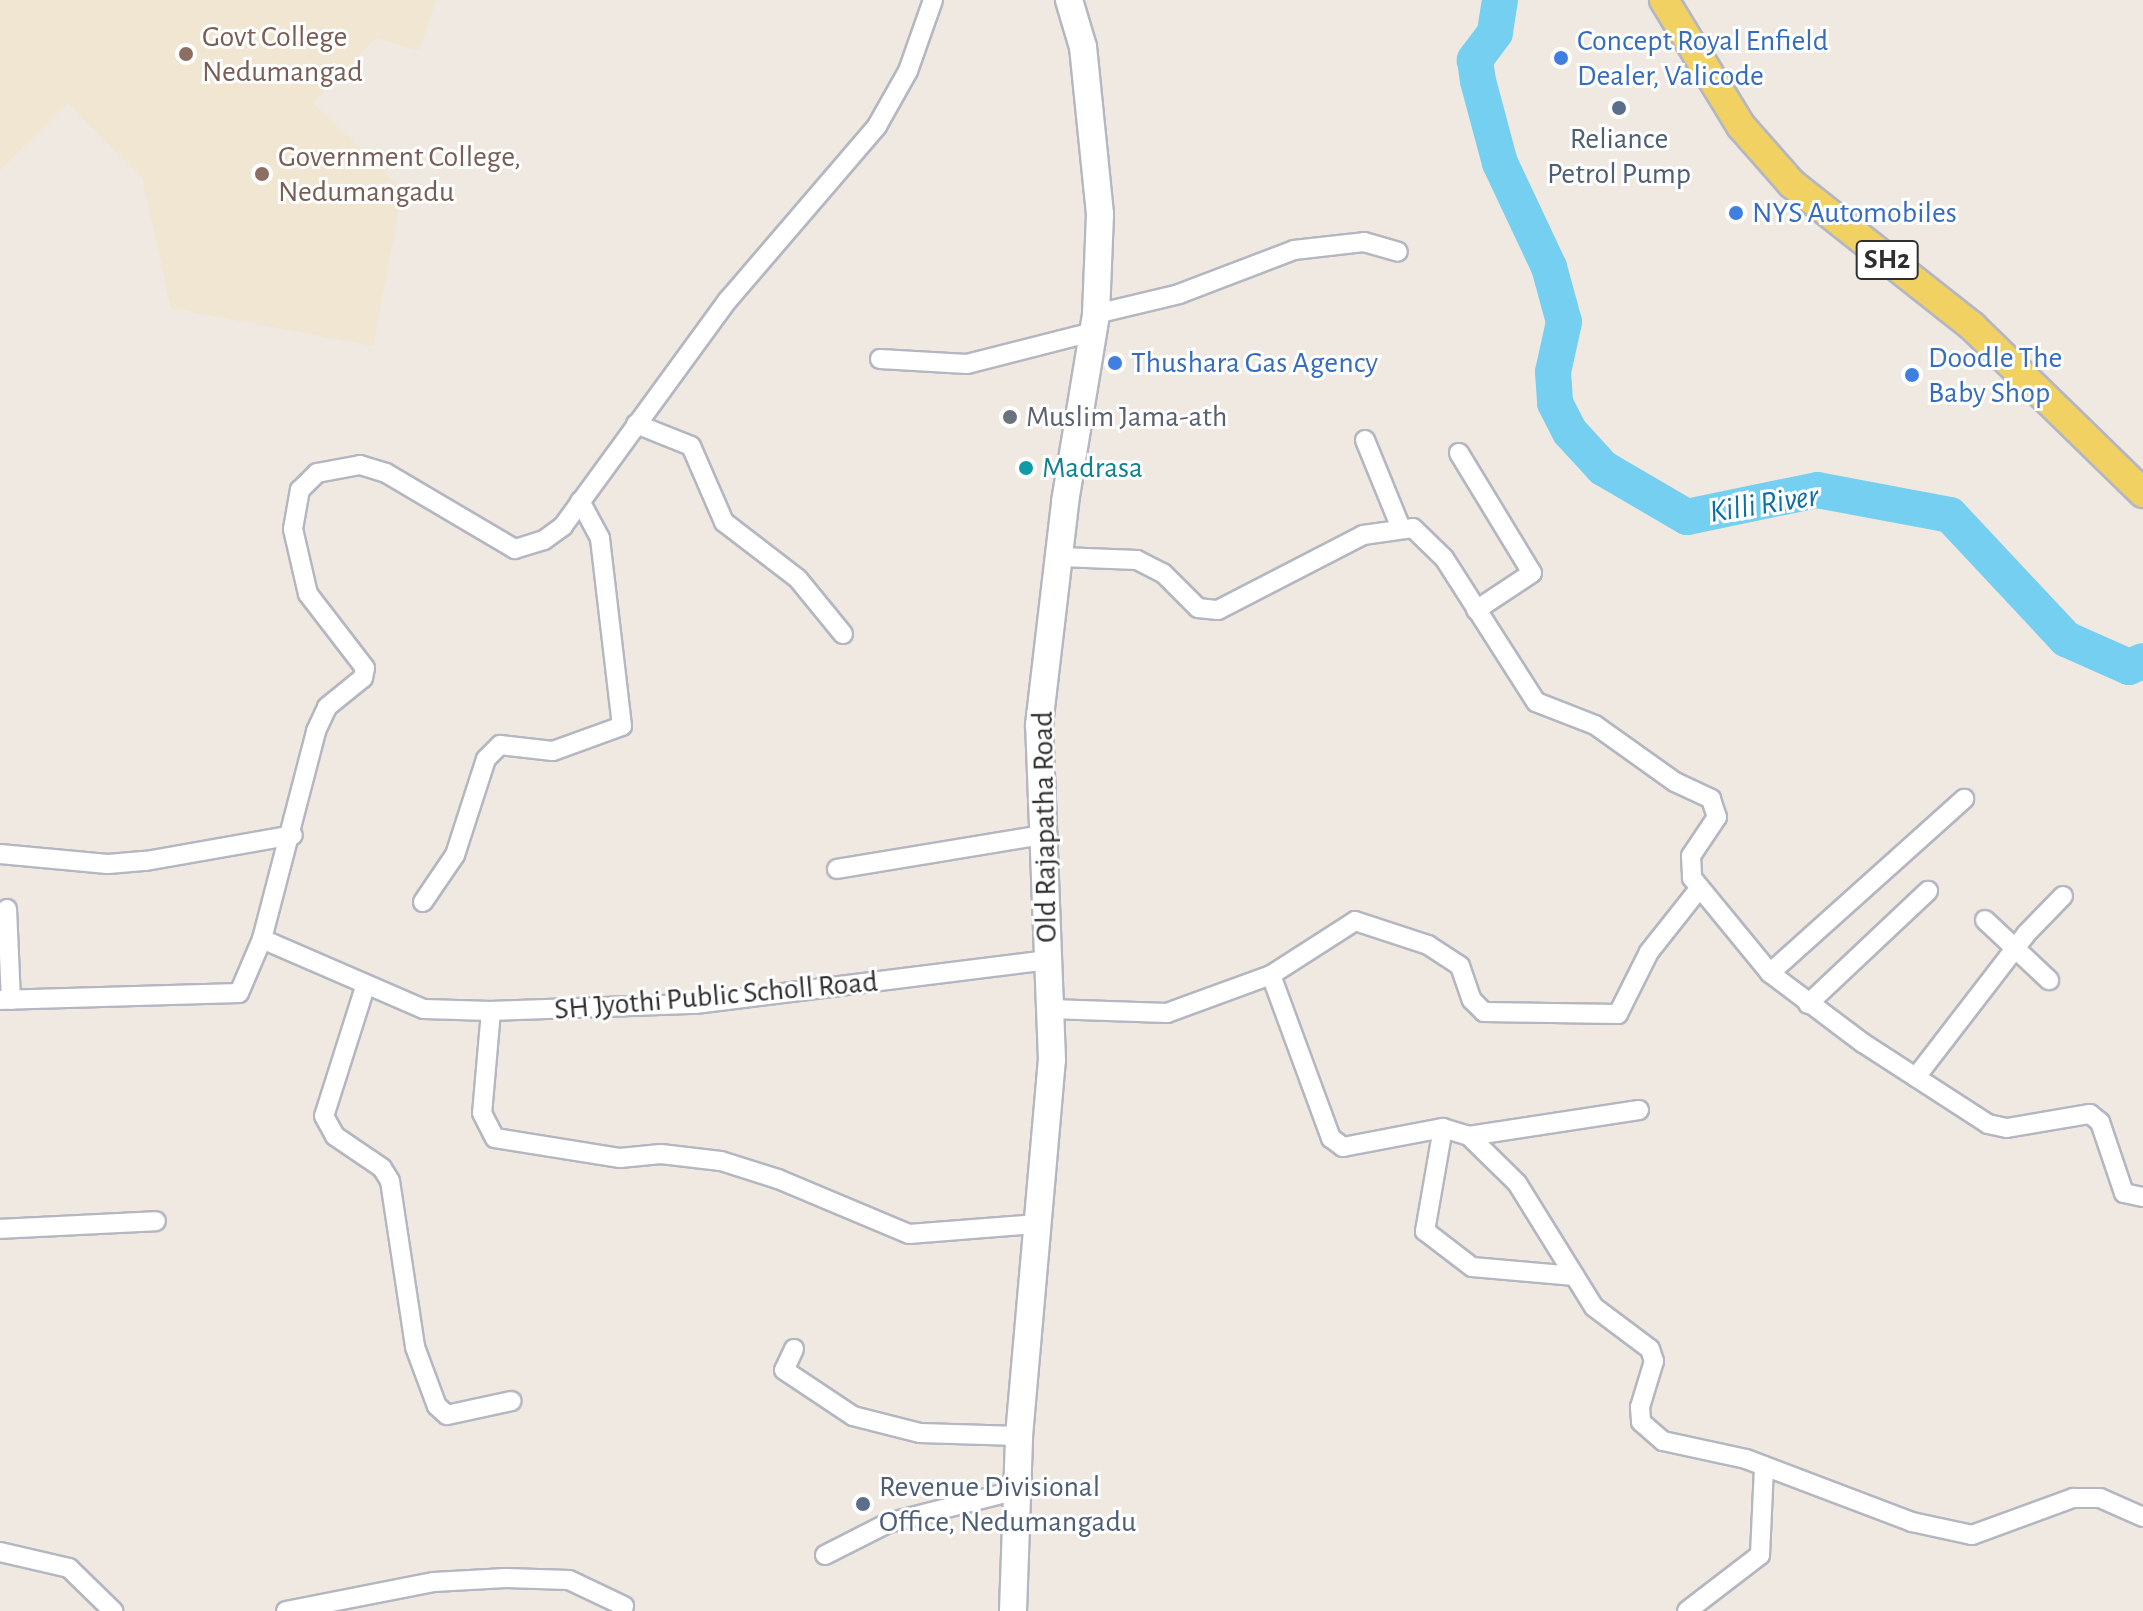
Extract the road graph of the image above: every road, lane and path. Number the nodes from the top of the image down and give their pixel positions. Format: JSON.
{"nodes":[{"id":1,"x":933,"y":0,"type":"edge"},
{"id":2,"x":1069,"y":0,"type":"edge"},
{"id":3,"x":1664,"y":0,"type":"edge"},
{"id":4,"x":1398,"y":252,"type":"dead end"},
{"id":5,"x":1094,"y":323,"type":"junction"},
{"id":6,"x":880,"y":359,"type":"dead end"},
{"id":7,"x":636,"y":424,"type":"junction"},
{"id":8,"x":1365,"y":440,"type":"dead end"},
{"id":9,"x":1459,"y":453,"type":"dead end"},
{"id":10,"x":2143,"y":493,"type":"edge"},
{"id":11,"x":580,"y":501,"type":"junction"},
{"id":12,"x":1401,"y":528,"type":"junction"},
{"id":13,"x":1061,"y":557,"type":"junction"},
{"id":14,"x":1476,"y":610,"type":"junction"},
{"id":15,"x":843,"y":634,"type":"dead end"},
{"id":16,"x":1964,"y":799,"type":"dead end"},
{"id":17,"x":293,"y":835,"type":"junction"},
{"id":18,"x":1043,"y":835,"type":"junction"},
{"id":19,"x":0,"y":854,"type":"edge"},
{"id":20,"x":837,"y":869,"type":"dead end"},
{"id":21,"x":1699,"y":889,"type":"junction"},
{"id":22,"x":1928,"y":891,"type":"dead end"},
{"id":23,"x":2063,"y":896,"type":"dead end"},
{"id":24,"x":423,"y":902,"type":"dead end"},
{"id":25,"x":7,"y":909,"type":"dead end"},
{"id":26,"x":1985,"y":920,"type":"dead end"},
{"id":27,"x":262,"y":939,"type":"junction"},
{"id":28,"x":2017,"y":946,"type":"junction"},
{"id":29,"x":1048,"y":960,"type":"junction"},
{"id":30,"x":1770,"y":973,"type":"junction"},
{"id":31,"x":1271,"y":975,"type":"junction"},
{"id":32,"x":2049,"y":980,"type":"dead end"},
{"id":33,"x":365,"y":987,"type":"junction"},
{"id":34,"x":5,"y":1000,"type":"edge"},
{"id":35,"x":1808,"y":1004,"type":"junction"},
{"id":36,"x":1050,"y":1009,"type":"junction"},
{"id":37,"x":491,"y":1011,"type":"junction"},
{"id":38,"x":1916,"y":1077,"type":"junction"},
{"id":39,"x":1639,"y":1110,"type":"dead end"},
{"id":40,"x":1443,"y":1128,"type":"junction"},
{"id":41,"x":1469,"y":1136,"type":"junction"},
{"id":42,"x":2143,"y":1197,"type":"edge"},
{"id":43,"x":156,"y":1221,"type":"dead end"},
{"id":44,"x":1035,"y":1224,"type":"junction"},
{"id":45,"x":0,"y":1229,"type":"edge"},
{"id":46,"x":1575,"y":1276,"type":"junction"},
{"id":47,"x":794,"y":1349,"type":"dead end"},
{"id":48,"x":512,"y":1401,"type":"dead end"},
{"id":49,"x":1019,"y":1436,"type":"junction"},
{"id":50,"x":1764,"y":1466,"type":"junction"},
{"id":51,"x":1017,"y":1490,"type":"junction"},
{"id":52,"x":2143,"y":1517,"type":"edge"},
{"id":53,"x":0,"y":1552,"type":"edge"},
{"id":54,"x":825,"y":1555,"type":"dead end"},
{"id":55,"x":627,"y":1609,"type":"edge"},
{"id":56,"x":113,"y":1611,"type":"edge"},
{"id":57,"x":286,"y":1611,"type":"edge"},
{"id":58,"x":1013,"y":1611,"type":"edge"},
{"id":59,"x":1687,"y":1611,"type":"edge"}],
"edges":[{"from":1,"to":7,"type":"street"},
{"from":2,"to":5,"type":"main road","name":"Old Rajapatha Road"},
{"from":3,"to":10,"type":"main road","number":"SH2"},
{"from":4,"to":5,"type":"street"},
{"from":5,"to":6,"type":"street"},
{"from":5,"to":13,"type":"main road","name":"Old Rajapatha Road"},
{"from":7,"to":11,"type":"street"},
{"from":7,"to":15,"type":"street"},
{"from":8,"to":12,"type":"street"},
{"from":9,"to":14,"type":"street"},
{"from":11,"to":17,"type":"street"},
{"from":11,"to":24,"type":"street"},
{"from":12,"to":13,"type":"street"},
{"from":12,"to":14,"type":"street"},
{"from":13,"to":18,"type":"main road","name":"Old Rajapatha Road"},
{"from":14,"to":21,"type":"street"},
{"from":16,"to":30,"type":"street"},
{"from":17,"to":19,"type":"street"},
{"from":17,"to":27,"type":"street"},
{"from":18,"to":20,"type":"street"},
{"from":18,"to":29,"type":"main road","name":"Old Rajapatha Road"},
{"from":21,"to":30,"type":"street"},
{"from":21,"to":31,"type":"street"},
{"from":22,"to":35,"type":"street"},
{"from":23,"to":28,"type":"street"},
{"from":25,"to":34,"type":"street"},
{"from":26,"to":28,"type":"street"},
{"from":27,"to":33,"type":"street","name":"SH Jyothi Public Scholl Road"},
{"from":27,"to":34,"type":"street"},
{"from":28,"to":32,"type":"street"},
{"from":28,"to":38,"type":"street"},
{"from":29,"to":36,"type":"main road","name":"Old Rajapatha Road"},
{"from":29,"to":37,"type":"street","name":"SH Jyothi Public Scholl Road"},
{"from":30,"to":35,"type":"street"},
{"from":31,"to":36,"type":"street"},
{"from":31,"to":40,"type":"street"},
{"from":33,"to":37,"type":"street","name":"SH Jyothi Public Scholl Road"},
{"from":33,"to":48,"type":"street"},
{"from":35,"to":38,"type":"street"},
{"from":36,"to":44,"type":"main road","name":"Old Rajapatha Road"},
{"from":37,"to":44,"type":"street"},
{"from":38,"to":42,"type":"street"},
{"from":39,"to":41,"type":"street"},
{"from":40,"to":41,"type":"street"},
{"from":40,"to":46,"type":"street"},
{"from":41,"to":46,"type":"street"},
{"from":43,"to":45,"type":"street"},
{"from":44,"to":49,"type":"main road","name":"Old Rajapatha Road"},
{"from":46,"to":50,"type":"street"},
{"from":47,"to":49,"type":"street"},
{"from":49,"to":51,"type":"main road","name":"Old Rajapatha Road"},
{"from":50,"to":52,"type":"street"},
{"from":50,"to":59,"type":"street"},
{"from":51,"to":54,"type":"street"},
{"from":51,"to":58,"type":"main road","name":"Old Rajapatha Road"},
{"from":53,"to":56,"type":"street"},
{"from":55,"to":57,"type":"street"}]}
